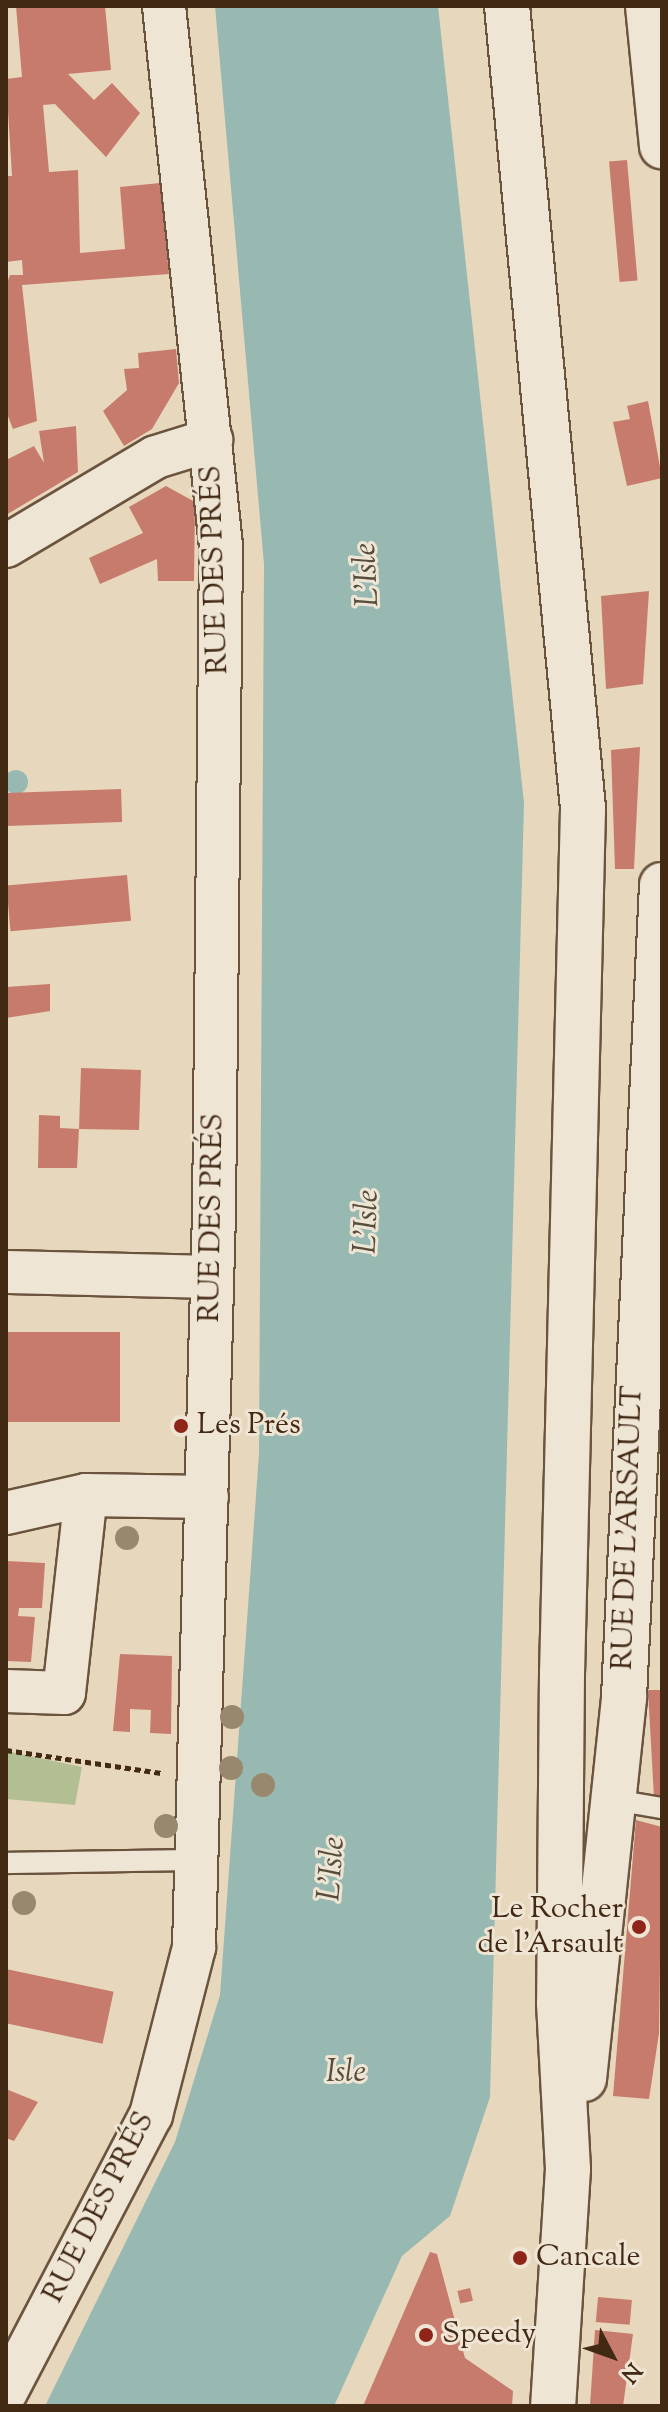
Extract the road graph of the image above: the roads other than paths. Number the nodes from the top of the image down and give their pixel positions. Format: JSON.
{"nodes":[{"id":1,"x":164,"y":6,"type":"edge"},
{"id":2,"x":507,"y":6,"type":"edge"},
{"id":3,"x":648,"y":6,"type":"edge"},
{"id":4,"x":662,"y":146,"type":"edge"},
{"id":5,"x":211,"y":440,"type":"junction"},
{"id":6,"x":6,"y":546,"type":"edge"},
{"id":7,"x":662,"y":885,"type":"edge"},
{"id":8,"x":6,"y":1272,"type":"edge"},
{"id":9,"x":212,"y":1277,"type":"junction"},
{"id":10,"x":86,"y":1495,"type":"junction"},
{"id":11,"x":207,"y":1497,"type":"junction"},
{"id":12,"x":6,"y":1513,"type":"edge"},
{"id":13,"x":6,"y":1691,"type":"edge"},
{"id":14,"x":624,"y":1697,"type":"junction"},
{"id":15,"x":562,"y":1732,"type":"junction"},
{"id":16,"x":620,"y":1753,"type":"junction"},
{"id":17,"x":562,"y":1799,"type":"junction"},
{"id":18,"x":615,"y":1800,"type":"junction"},
{"id":19,"x":662,"y":1808,"type":"edge"},
{"id":20,"x":196,"y":1860,"type":"junction"},
{"id":21,"x":6,"y":1863,"type":"edge"},
{"id":22,"x":568,"y":2169,"type":"junction"},
{"id":23,"x":6,"y":2392,"type":"edge"},
{"id":24,"x":553,"y":2406,"type":"edge"}],
"edges":[{"from":1,"to":5,"type":"street","name":"RUE DES PRÉS"},
{"from":2,"to":15,"type":"main road"},
{"from":3,"to":4,"type":"main road"},
{"from":5,"to":6,"type":"street"},
{"from":5,"to":9,"type":"street","name":"RUE DES PRÉS"},
{"from":7,"to":14,"type":"main road","name":"RUE DE L'ARSAULT"},
{"from":8,"to":9,"type":"street"},
{"from":9,"to":11,"type":"street","name":"RUE DES PRÉS"},
{"from":10,"to":11,"type":"street"},
{"from":10,"to":12,"type":"street"},
{"from":10,"to":13,"type":"street"},
{"from":11,"to":20,"type":"street","name":"RUE DES PRÉS"},
{"from":14,"to":15,"type":"main road"},
{"from":14,"to":16,"type":"main road","name":"RUE DE L'ARSAULT"},
{"from":15,"to":17,"type":"main road"},
{"from":16,"to":17,"type":"main road"},
{"from":16,"to":18,"type":"main road","name":"RUE DE L'ARSAULT"},
{"from":17,"to":22,"type":"main road"},
{"from":18,"to":19,"type":"lane"},
{"from":18,"to":22,"type":"main road","name":"RUE DE L'ARSAULT"},
{"from":20,"to":21,"type":"lane"},
{"from":20,"to":23,"type":"street","name":"RUE DES PRÉS"},
{"from":22,"to":24,"type":"main road"}]}
